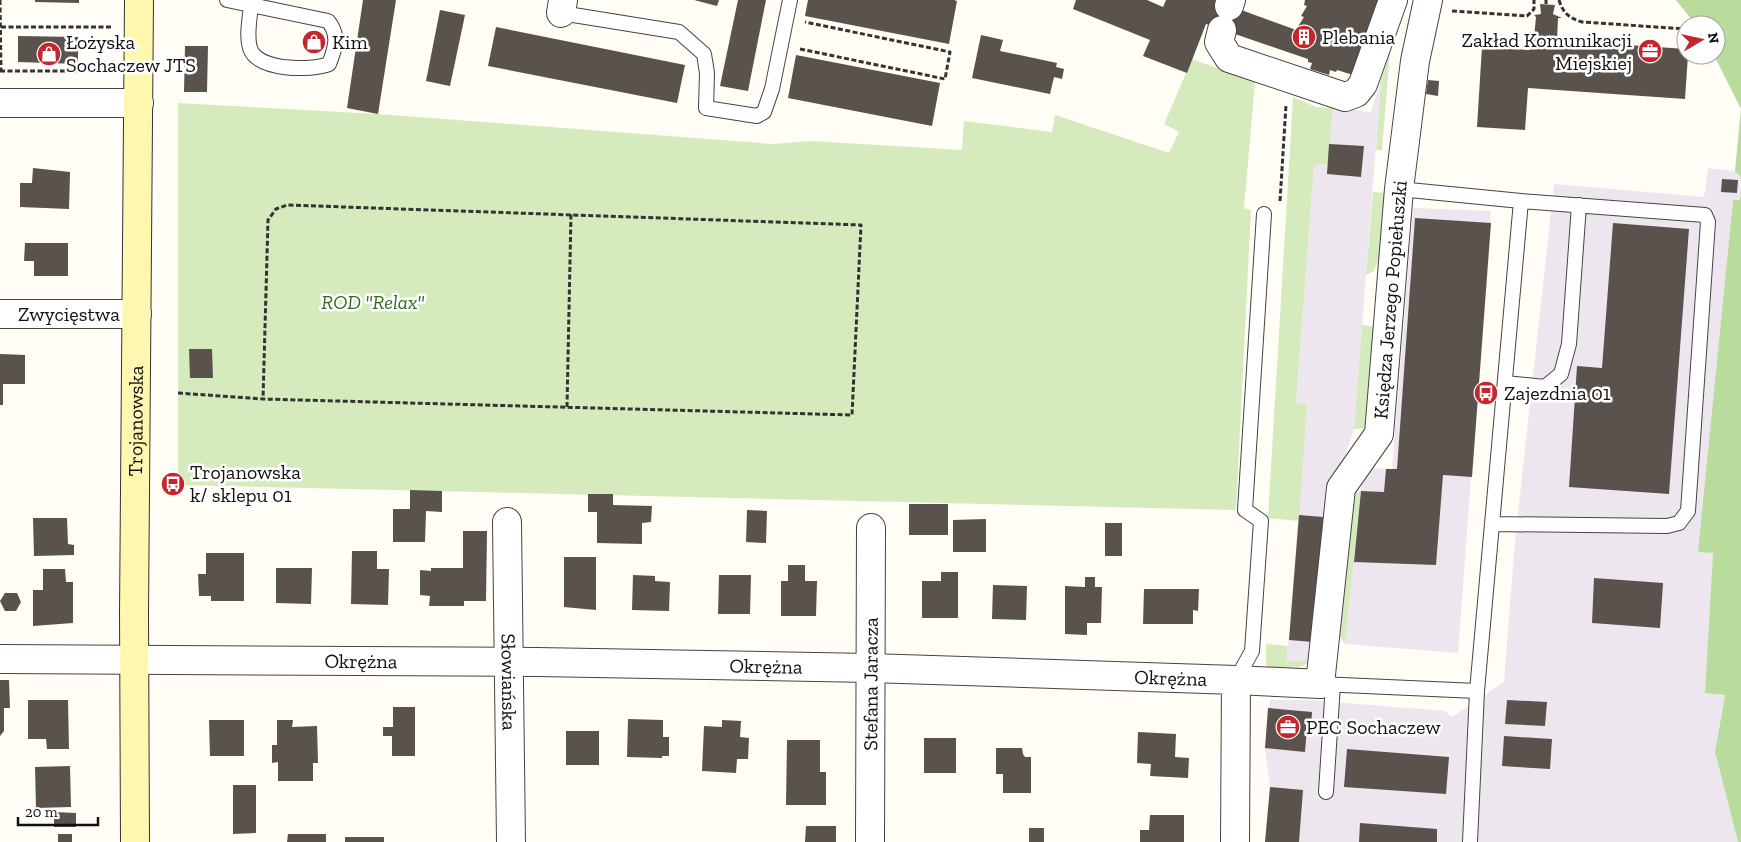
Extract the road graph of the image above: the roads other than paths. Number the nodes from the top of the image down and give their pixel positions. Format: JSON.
{"nodes":[{"id":1,"x":139,"y":0,"type":"edge"},
{"id":2,"x":227,"y":0,"type":"edge"},
{"id":3,"x":790,"y":0,"type":"edge"},
{"id":4,"x":1393,"y":0,"type":"edge"},
{"id":5,"x":251,"y":5,"type":"junction"},
{"id":6,"x":1427,"y":5,"type":"edge"},
{"id":7,"x":562,"y":6,"type":"edge"},
{"id":8,"x":1227,"y":12,"type":"edge"},
{"id":9,"x":0,"y":103,"type":"edge"},
{"id":10,"x":138,"y":103,"type":"junction"},
{"id":11,"x":1399,"y":189,"type":"junction"},
{"id":12,"x":1521,"y":201,"type":"junction"},
{"id":13,"x":1579,"y":205,"type":"junction"},
{"id":14,"x":1264,"y":214,"type":"dead end"},
{"id":15,"x":0,"y":314,"type":"edge"},
{"id":16,"x":136,"y":314,"type":"junction"},
{"id":17,"x":1505,"y":383,"type":"junction"},
{"id":18,"x":507,"y":522,"type":"dead end"},
{"id":19,"x":1492,"y":524,"type":"junction"},
{"id":20,"x":871,"y":528,"type":"dead end"},
{"id":21,"x":0,"y":659,"type":"edge"},
{"id":22,"x":134,"y":659,"type":"junction"},
{"id":23,"x":510,"y":662,"type":"junction"},
{"id":24,"x":870,"y":668,"type":"junction"},
{"id":25,"x":1236,"y":680,"type":"junction"},
{"id":26,"x":1327,"y":684,"type":"junction"},
{"id":27,"x":1477,"y":691,"type":"junction"},
{"id":28,"x":1326,"y":792,"type":"dead end"},
{"id":29,"x":135,"y":842,"type":"edge"},
{"id":30,"x":511,"y":842,"type":"edge"},
{"id":31,"x":870,"y":842,"type":"edge"},
{"id":32,"x":1235,"y":842,"type":"edge"},
{"id":33,"x":1470,"y":842,"type":"edge"}],
"edges":[{"from":1,"to":10,"type":"street","name":"Trojanowska"},
{"from":2,"to":5,"type":"lane"},
{"from":3,"to":7,"type":"lane"},
{"from":4,"to":8,"type":"street"},
{"from":5,"to":5,"type":"lane"},
{"from":6,"to":11,"type":"street","name":"Księdza Jerzego Popiełuszki"},
{"from":9,"to":10,"type":"street"},
{"from":10,"to":16,"type":"street","name":"Trojanowska"},
{"from":11,"to":12,"type":"lane"},
{"from":11,"to":26,"type":"street","name":"Księdza Jerzego Popiełuszki"},
{"from":12,"to":13,"type":"lane"},
{"from":12,"to":17,"type":"lane"},
{"from":13,"to":17,"type":"lane"},
{"from":13,"to":19,"type":"lane"},
{"from":14,"to":25,"type":"lane"},
{"from":15,"to":16,"type":"street","name":"Zwycięstwa"},
{"from":16,"to":22,"type":"street","name":"Trojanowska"},
{"from":17,"to":19,"type":"lane"},
{"from":18,"to":23,"type":"street","name":"Słowiańska"},
{"from":19,"to":27,"type":"lane"},
{"from":20,"to":24,"type":"street","name":"Stefana Jaracza"},
{"from":21,"to":22,"type":"street","name":"Okrężna"},
{"from":22,"to":23,"type":"street","name":"Okrężna"},
{"from":22,"to":29,"type":"street","name":"Trojanowska"},
{"from":23,"to":24,"type":"street","name":"Okrężna"},
{"from":23,"to":30,"type":"street","name":"Słowiańska"},
{"from":24,"to":25,"type":"street","name":"Okrężna"},
{"from":24,"to":31,"type":"street","name":"Stefana Jaracza"},
{"from":25,"to":26,"type":"street"},
{"from":25,"to":32,"type":"street","name":"Okrężna"},
{"from":26,"to":27,"type":"lane"},
{"from":26,"to":28,"type":"lane"},
{"from":27,"to":33,"type":"lane"}]}
